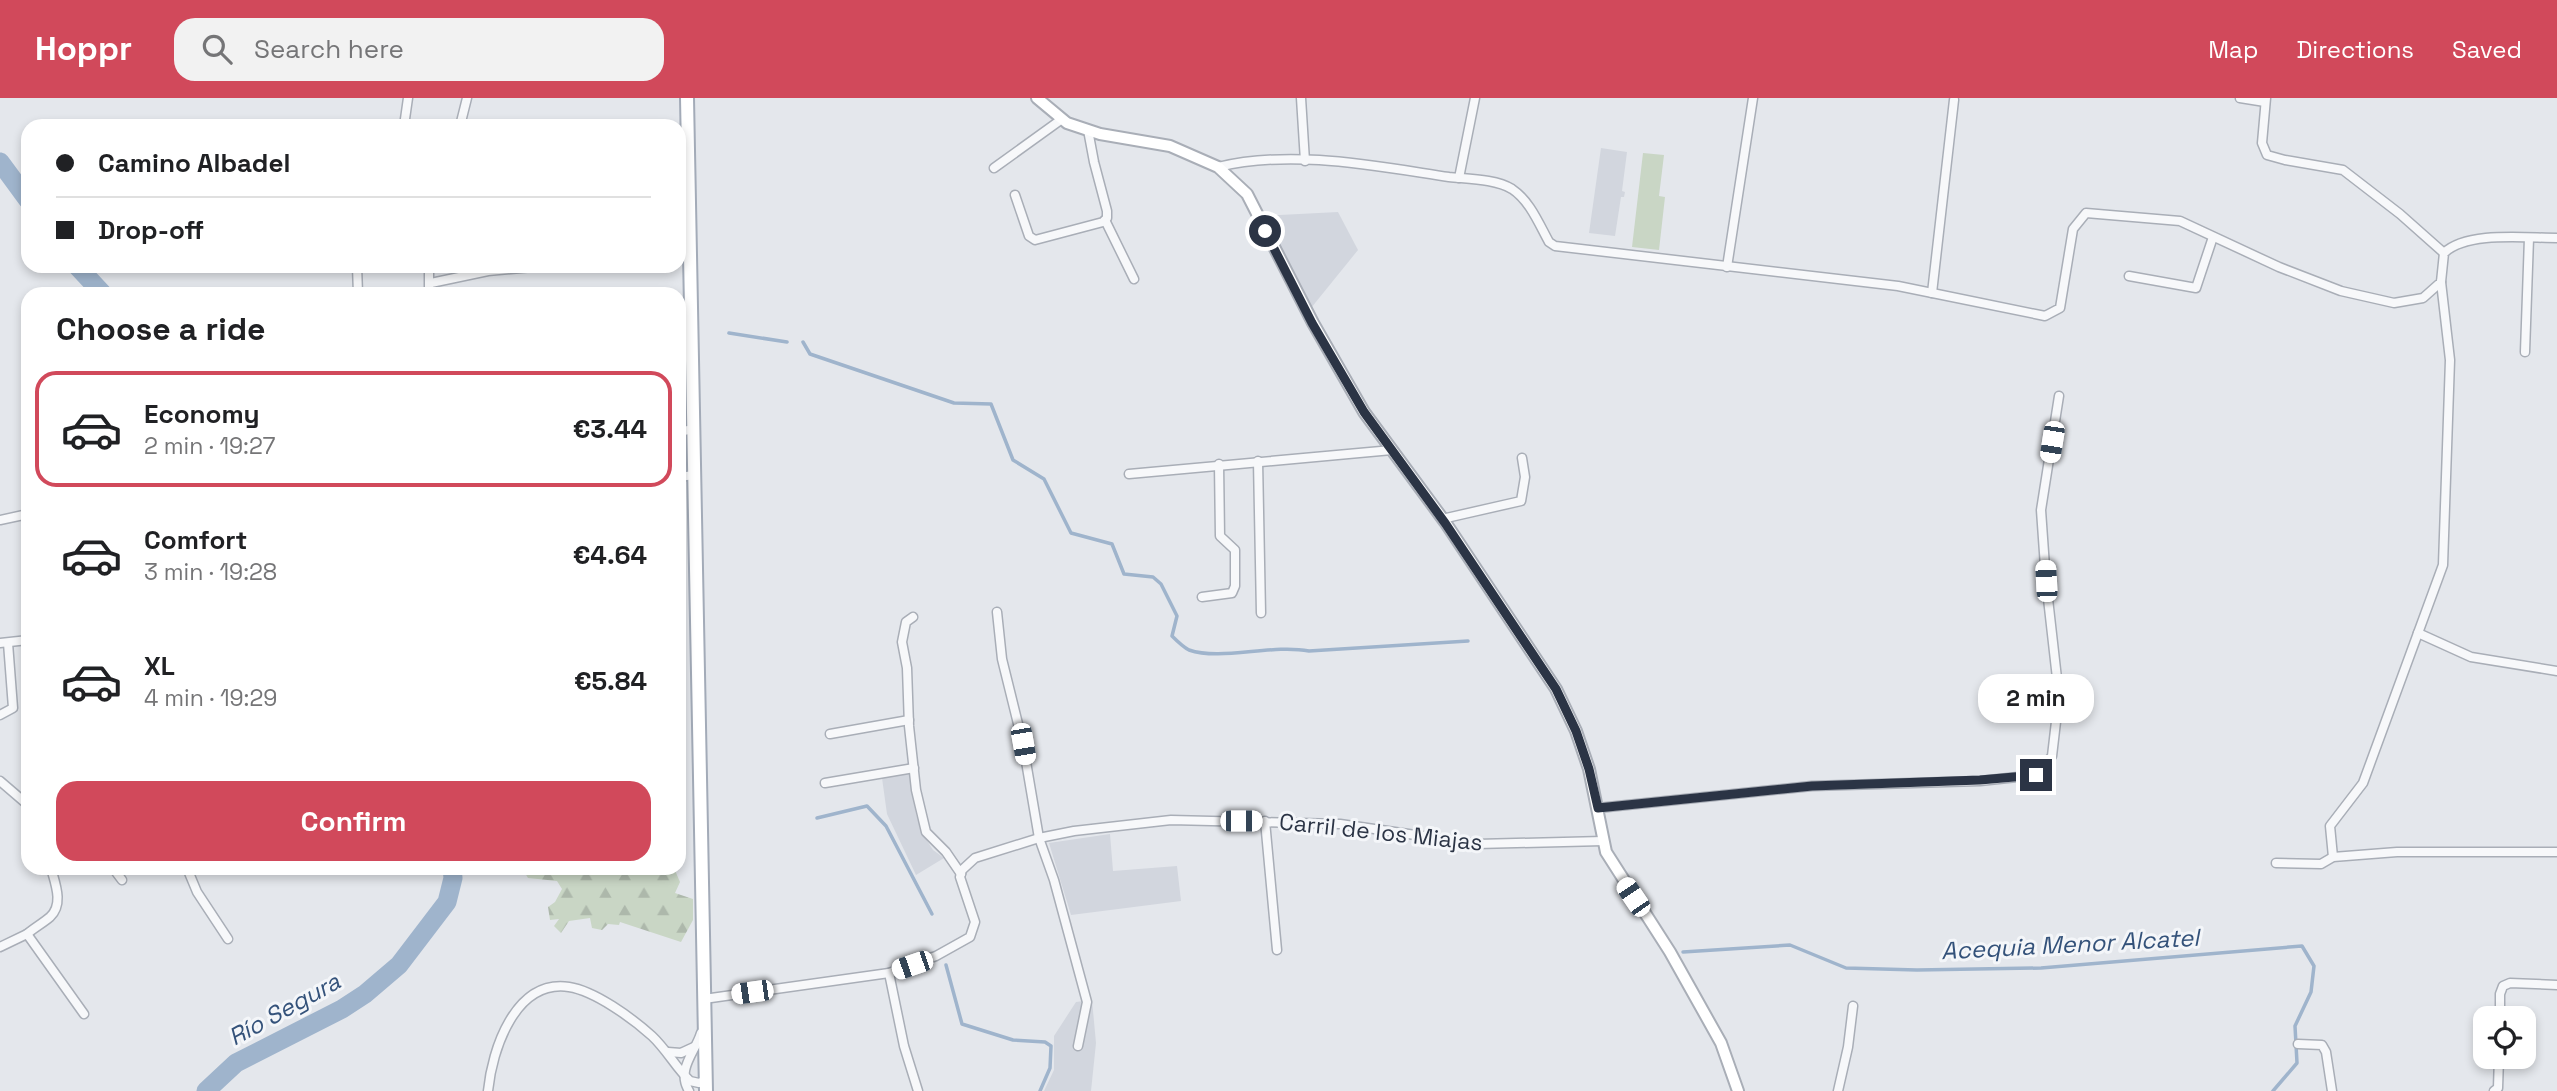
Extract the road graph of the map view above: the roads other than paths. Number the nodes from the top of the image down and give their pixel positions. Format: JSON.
{"nodes":[{"id":1,"x":408,"y":98,"type":"edge"},
{"id":2,"x":467,"y":98,"type":"edge"},
{"id":3,"x":687,"y":98,"type":"edge"},
{"id":4,"x":1037,"y":98,"type":"edge"},
{"id":5,"x":1301,"y":98,"type":"edge"},
{"id":6,"x":1475,"y":98,"type":"edge"},
{"id":7,"x":1753,"y":98,"type":"edge"},
{"id":8,"x":2241,"y":98,"type":"edge"},
{"id":9,"x":1954,"y":100,"type":"dead end"},
{"id":10,"x":2266,"y":100,"type":"edge"},
{"id":11,"x":405,"y":119,"type":"edge"},
{"id":12,"x":462,"y":119,"type":"edge"},
{"id":13,"x":1062,"y":119,"type":"junction"},
{"id":14,"x":1088,"y":130,"type":"junction"},
{"id":15,"x":1305,"y":161,"type":"junction"},
{"id":16,"x":1219,"y":167,"type":"junction"},
{"id":17,"x":994,"y":168,"type":"dead end"},
{"id":18,"x":686,"y":176,"type":"edge"},
{"id":19,"x":1459,"y":178,"type":"junction"},
{"id":20,"x":1014,"y":195,"type":"dead end"},
{"id":21,"x":1105,"y":220,"type":"junction"},
{"id":22,"x":2213,"y":236,"type":"junction"},
{"id":23,"x":2529,"y":238,"type":"junction"},
{"id":24,"x":2557,"y":238,"type":"edge"},
{"id":25,"x":2444,"y":253,"type":"junction"},
{"id":26,"x":1727,"y":267,"type":"junction"},
{"id":27,"x":430,"y":273,"type":"edge"},
{"id":28,"x":478,"y":273,"type":"edge"},
{"id":29,"x":686,"y":273,"type":"edge"},
{"id":30,"x":2129,"y":276,"type":"dead end"},
{"id":31,"x":1134,"y":279,"type":"dead end"},
{"id":32,"x":2441,"y":282,"type":"junction"},
{"id":33,"x":431,"y":283,"type":"junction"},
{"id":34,"x":430,"y":287,"type":"edge"},
{"id":35,"x":1932,"y":293,"type":"junction"},
{"id":36,"x":2525,"y":352,"type":"dead end"},
{"id":37,"x":2059,"y":396,"type":"dead end"},
{"id":38,"x":693,"y":429,"type":"junction"},
{"id":39,"x":686,"y":430,"type":"edge"},
{"id":40,"x":1392,"y":450,"type":"junction"},
{"id":41,"x":1522,"y":458,"type":"dead end"},
{"id":42,"x":1258,"y":461,"type":"junction"},
{"id":43,"x":1219,"y":464,"type":"junction"},
{"id":44,"x":694,"y":474,"type":"junction"},
{"id":45,"x":1129,"y":474,"type":"dead end"},
{"id":46,"x":686,"y":476,"type":"edge"},
{"id":47,"x":21,"y":516,"type":"edge"},
{"id":48,"x":1442,"y":519,"type":"junction"},
{"id":49,"x":0,"y":520,"type":"edge"},
{"id":50,"x":1202,"y":597,"type":"dead end"},
{"id":51,"x":998,"y":612,"type":"dead end"},
{"id":52,"x":1261,"y":613,"type":"dead end"},
{"id":53,"x":913,"y":617,"type":"dead end"},
{"id":54,"x":2418,"y":633,"type":"junction"},
{"id":55,"x":4,"y":643,"type":"edge"},
{"id":56,"x":2557,"y":671,"type":"edge"},
{"id":57,"x":0,"y":715,"type":"edge"},
{"id":58,"x":909,"y":720,"type":"junction"},
{"id":59,"x":831,"y":734,"type":"dead end"},
{"id":60,"x":914,"y":768,"type":"junction"},
{"id":61,"x":0,"y":781,"type":"edge"},
{"id":62,"x":825,"y":783,"type":"dead end"},
{"id":63,"x":21,"y":799,"type":"edge"},
{"id":64,"x":1598,"y":808,"type":"junction"},
{"id":65,"x":1265,"y":821,"type":"junction"},
{"id":66,"x":1039,"y":838,"type":"junction"},
{"id":67,"x":1603,"y":841,"type":"junction"},
{"id":68,"x":2557,"y":852,"type":"edge"},
{"id":69,"x":2333,"y":857,"type":"junction"},
{"id":70,"x":2276,"y":863,"type":"dead end"},
{"id":71,"x":961,"y":874,"type":"junction"},
{"id":72,"x":53,"y":875,"type":"edge"},
{"id":73,"x":118,"y":875,"type":"edge"},
{"id":74,"x":190,"y":875,"type":"edge"},
{"id":75,"x":122,"y":880,"type":"dead end"},
{"id":76,"x":27,"y":934,"type":"junction"},
{"id":77,"x":228,"y":939,"type":"dead end"},
{"id":78,"x":0,"y":947,"type":"edge"},
{"id":79,"x":1277,"y":950,"type":"dead end"},
{"id":80,"x":889,"y":973,"type":"junction"},
{"id":81,"x":2557,"y":985,"type":"edge"},
{"id":82,"x":704,"y":999,"type":"junction"},
{"id":83,"x":1853,"y":1006,"type":"dead end"},
{"id":84,"x":2500,"y":1006,"type":"edge"},
{"id":85,"x":84,"y":1014,"type":"dead end"},
{"id":86,"x":705,"y":1020,"type":"junction"},
{"id":87,"x":2298,"y":1044,"type":"dead end"},
{"id":88,"x":696,"y":1046,"type":"junction"},
{"id":89,"x":1078,"y":1046,"type":"dead end"},
{"id":90,"x":667,"y":1052,"type":"junction"},
{"id":91,"x":2499,"y":1069,"type":"edge"},
{"id":92,"x":684,"y":1075,"type":"junction"},
{"id":93,"x":706,"y":1085,"type":"edge"},
{"id":94,"x":488,"y":1091,"type":"edge"},
{"id":95,"x":689,"y":1091,"type":"edge"},
{"id":96,"x":918,"y":1091,"type":"edge"},
{"id":97,"x":1738,"y":1091,"type":"edge"},
{"id":98,"x":1838,"y":1091,"type":"edge"},
{"id":99,"x":2332,"y":1091,"type":"edge"},
{"id":100,"x":2494,"y":1091,"type":"edge"}],
"edges":[{"from":1,"to":11,"type":"street"},
{"from":2,"to":12,"type":"street"},
{"from":3,"to":18,"type":"main road"},
{"from":4,"to":13,"type":"main road"},
{"from":5,"to":15,"type":"street"},
{"from":6,"to":19,"type":"street"},
{"from":7,"to":26,"type":"street"},
{"from":8,"to":10,"type":"street"},
{"from":9,"to":35,"type":"street"},
{"from":10,"to":25,"type":"street"},
{"from":13,"to":14,"type":"main road"},
{"from":13,"to":17,"type":"street"},
{"from":14,"to":16,"type":"main road"},
{"from":14,"to":21,"type":"street"},
{"from":15,"to":16,"type":"street"},
{"from":15,"to":19,"type":"street"},
{"from":16,"to":40,"type":"main road"},
{"from":19,"to":26,"type":"street"},
{"from":20,"to":21,"type":"street"},
{"from":21,"to":31,"type":"street"},
{"from":22,"to":30,"type":"street"},
{"from":22,"to":32,"type":"street"},
{"from":22,"to":35,"type":"street"},
{"from":23,"to":24,"type":"street"},
{"from":23,"to":25,"type":"street"},
{"from":23,"to":36,"type":"street"},
{"from":25,"to":32,"type":"street"},
{"from":26,"to":35,"type":"street"},
{"from":27,"to":33,"type":"street"},
{"from":28,"to":33,"type":"street"},
{"from":29,"to":38,"type":"main road"},
{"from":32,"to":54,"type":"street"},
{"from":33,"to":34,"type":"street"},
{"from":37,"to":64,"type":"street"},
{"from":38,"to":39,"type":"street"},
{"from":38,"to":44,"type":"main road"},
{"from":40,"to":42,"type":"street"},
{"from":40,"to":48,"type":"main road"},
{"from":41,"to":48,"type":"street"},
{"from":42,"to":43,"type":"street"},
{"from":42,"to":52,"type":"street"},
{"from":43,"to":45,"type":"street"},
{"from":43,"to":50,"type":"street"},
{"from":44,"to":46,"type":"street"},
{"from":44,"to":82,"type":"main road"},
{"from":47,"to":49,"type":"street"},
{"from":48,"to":64,"type":"main road"},
{"from":51,"to":66,"type":"street"},
{"from":53,"to":58,"type":"street"},
{"from":54,"to":56,"type":"street"},
{"from":54,"to":69,"type":"street"},
{"from":55,"to":57,"type":"street"},
{"from":58,"to":59,"type":"street"},
{"from":58,"to":60,"type":"street"},
{"from":60,"to":62,"type":"street"},
{"from":60,"to":71,"type":"street"},
{"from":61,"to":63,"type":"street"},
{"from":64,"to":67,"type":"main road"},
{"from":65,"to":66,"type":"street","name":"Carril de los Miajas"},
{"from":65,"to":67,"type":"street","name":"Carril de los Miajas"},
{"from":65,"to":79,"type":"street"},
{"from":66,"to":71,"type":"street","name":"Carril de los Miajas"},
{"from":66,"to":89,"type":"street"},
{"from":67,"to":97,"type":"main road"},
{"from":68,"to":69,"type":"street"},
{"from":69,"to":70,"type":"street"},
{"from":71,"to":80,"type":"street"},
{"from":72,"to":76,"type":"street"},
{"from":73,"to":75,"type":"street"},
{"from":74,"to":77,"type":"street"},
{"from":76,"to":78,"type":"street"},
{"from":76,"to":85,"type":"street"},
{"from":80,"to":82,"type":"street"},
{"from":80,"to":96,"type":"street"},
{"from":81,"to":84,"type":"street"},
{"from":82,"to":86,"type":"main road"},
{"from":83,"to":98,"type":"street"},
{"from":86,"to":88,"type":"street"},
{"from":86,"to":93,"type":"main road"},
{"from":87,"to":99,"type":"street"},
{"from":88,"to":90,"type":"street"},
{"from":88,"to":92,"type":"street"},
{"from":90,"to":92,"type":"street"},
{"from":90,"to":94,"type":"street"},
{"from":91,"to":100,"type":"street"},
{"from":92,"to":93,"type":"street"},
{"from":92,"to":95,"type":"street"}]}
